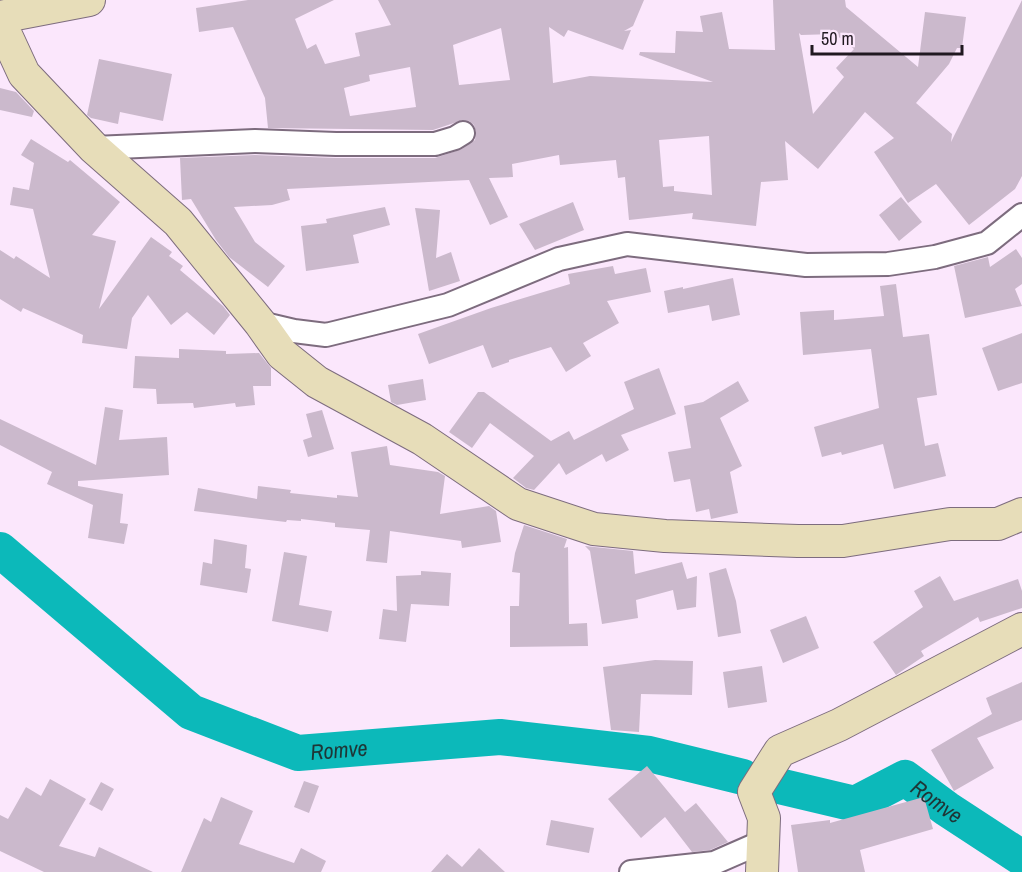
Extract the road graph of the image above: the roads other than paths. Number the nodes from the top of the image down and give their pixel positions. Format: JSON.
{"nodes":[{"id":1,"x":89,"y":0,"type":"edge"},
{"id":2,"x":0,"y":17,"type":"edge"},
{"id":3,"x":0,"y":22,"type":"edge"},
{"id":4,"x":463,"y":133,"type":"dead end"},
{"id":5,"x":94,"y":148,"type":"junction"},
{"id":6,"x":1022,"y":215,"type":"edge"},
{"id":7,"x":260,"y":323,"type":"junction"},
{"id":8,"x":1022,"y":514,"type":"edge"},
{"id":9,"x":1022,"y":629,"type":"edge"},
{"id":10,"x":762,"y":857,"type":"edge"},
{"id":11,"x":631,"y":872,"type":"edge"}],
"edges":[{"from":1,"to":2,"type":"street"},
{"from":3,"to":5,"type":"street"},
{"from":4,"to":5,"type":"street"},
{"from":5,"to":7,"type":"street"},
{"from":6,"to":7,"type":"street"},
{"from":7,"to":8,"type":"street"},
{"from":9,"to":10,"type":"street"},
{"from":10,"to":11,"type":"street"}]}
